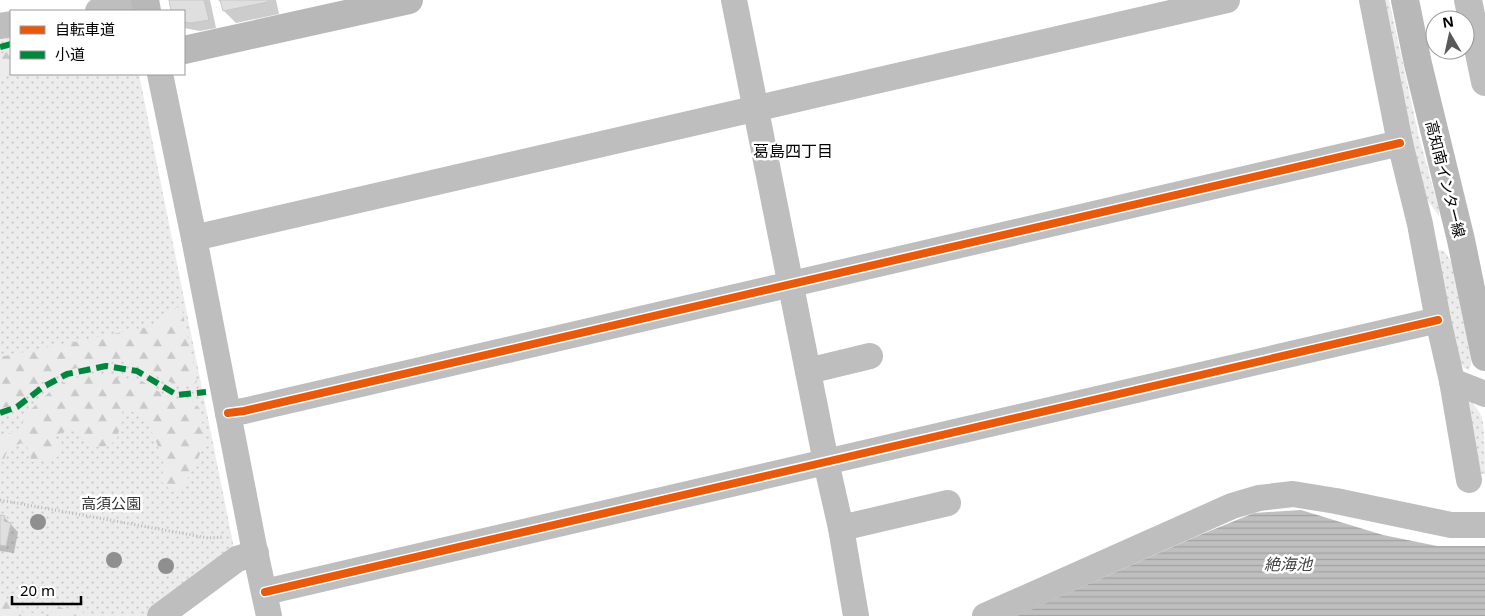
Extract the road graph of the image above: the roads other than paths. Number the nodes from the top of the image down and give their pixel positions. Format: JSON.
{"nodes":[{"id":1,"x":408,"y":0,"type":"edge"},
{"id":2,"x":734,"y":0,"type":"edge"},
{"id":3,"x":1227,"y":0,"type":"edge"},
{"id":4,"x":1372,"y":0,"type":"edge"},
{"id":5,"x":1405,"y":0,"type":"edge"},
{"id":6,"x":1468,"y":0,"type":"edge"},
{"id":7,"x":146,"y":5,"type":"edge"},
{"id":8,"x":106,"y":10,"type":"edge"},
{"id":9,"x":185,"y":50,"type":"edge"},
{"id":10,"x":160,"y":75,"type":"edge"},
{"id":11,"x":1485,"y":82,"type":"edge"},
{"id":12,"x":755,"y":109,"type":"junction"},
{"id":13,"x":1400,"y":142,"type":"junction"},
{"id":14,"x":1420,"y":224,"type":"junction"},
{"id":15,"x":194,"y":238,"type":"junction"},
{"id":16,"x":1461,"y":240,"type":"junction"},
{"id":17,"x":790,"y":284,"type":"junction"},
{"id":18,"x":1438,"y":320,"type":"junction"},
{"id":19,"x":870,"y":356,"type":"dead end"},
{"id":20,"x":1485,"y":358,"type":"edge"},
{"id":21,"x":808,"y":371,"type":"junction"},
{"id":22,"x":1452,"y":381,"type":"junction"},
{"id":23,"x":1485,"y":394,"type":"edge"},
{"id":24,"x":228,"y":413,"type":"junction"},
{"id":25,"x":826,"y":462,"type":"junction"},
{"id":26,"x":1469,"y":480,"type":"dead end"},
{"id":27,"x":948,"y":503,"type":"dead end"},
{"id":28,"x":1485,"y":525,"type":"edge"},
{"id":29,"x":841,"y":528,"type":"junction"},
{"id":30,"x":256,"y":552,"type":"junction"},
{"id":31,"x":267,"y":604,"type":"edge"},
{"id":32,"x":160,"y":616,"type":"edge"},
{"id":33,"x":856,"y":616,"type":"edge"},
{"id":34,"x":985,"y":616,"type":"edge"}],
"edges":[{"from":1,"to":9,"type":"main road"},
{"from":2,"to":12,"type":"street"},
{"from":3,"to":12,"type":"street"},
{"from":4,"to":13,"type":"street"},
{"from":5,"to":16,"type":"main road","name":"高知南インター線"},
{"from":6,"to":11,"type":"highway"},
{"from":7,"to":8,"type":"street"},
{"from":10,"to":15,"type":"street"},
{"from":12,"to":15,"type":"street"},
{"from":12,"to":17,"type":"street"},
{"from":13,"to":14,"type":"street"},
{"from":13,"to":17,"type":"street"},
{"from":14,"to":16,"type":"street"},
{"from":14,"to":18,"type":"street"},
{"from":15,"to":24,"type":"street"},
{"from":16,"to":20,"type":"main road","name":"高知南インター線"},
{"from":17,"to":21,"type":"street"},
{"from":17,"to":24,"type":"street"},
{"from":18,"to":22,"type":"street"},
{"from":18,"to":25,"type":"street"},
{"from":19,"to":21,"type":"street"},
{"from":21,"to":25,"type":"street"},
{"from":22,"to":23,"type":"street"},
{"from":22,"to":26,"type":"street"},
{"from":24,"to":30,"type":"street"},
{"from":25,"to":29,"type":"street"},
{"from":25,"to":31,"type":"street"},
{"from":27,"to":29,"type":"street"},
{"from":28,"to":34,"type":"street"},
{"from":29,"to":33,"type":"street"},
{"from":30,"to":31,"type":"street"},
{"from":30,"to":32,"type":"street"}]}
